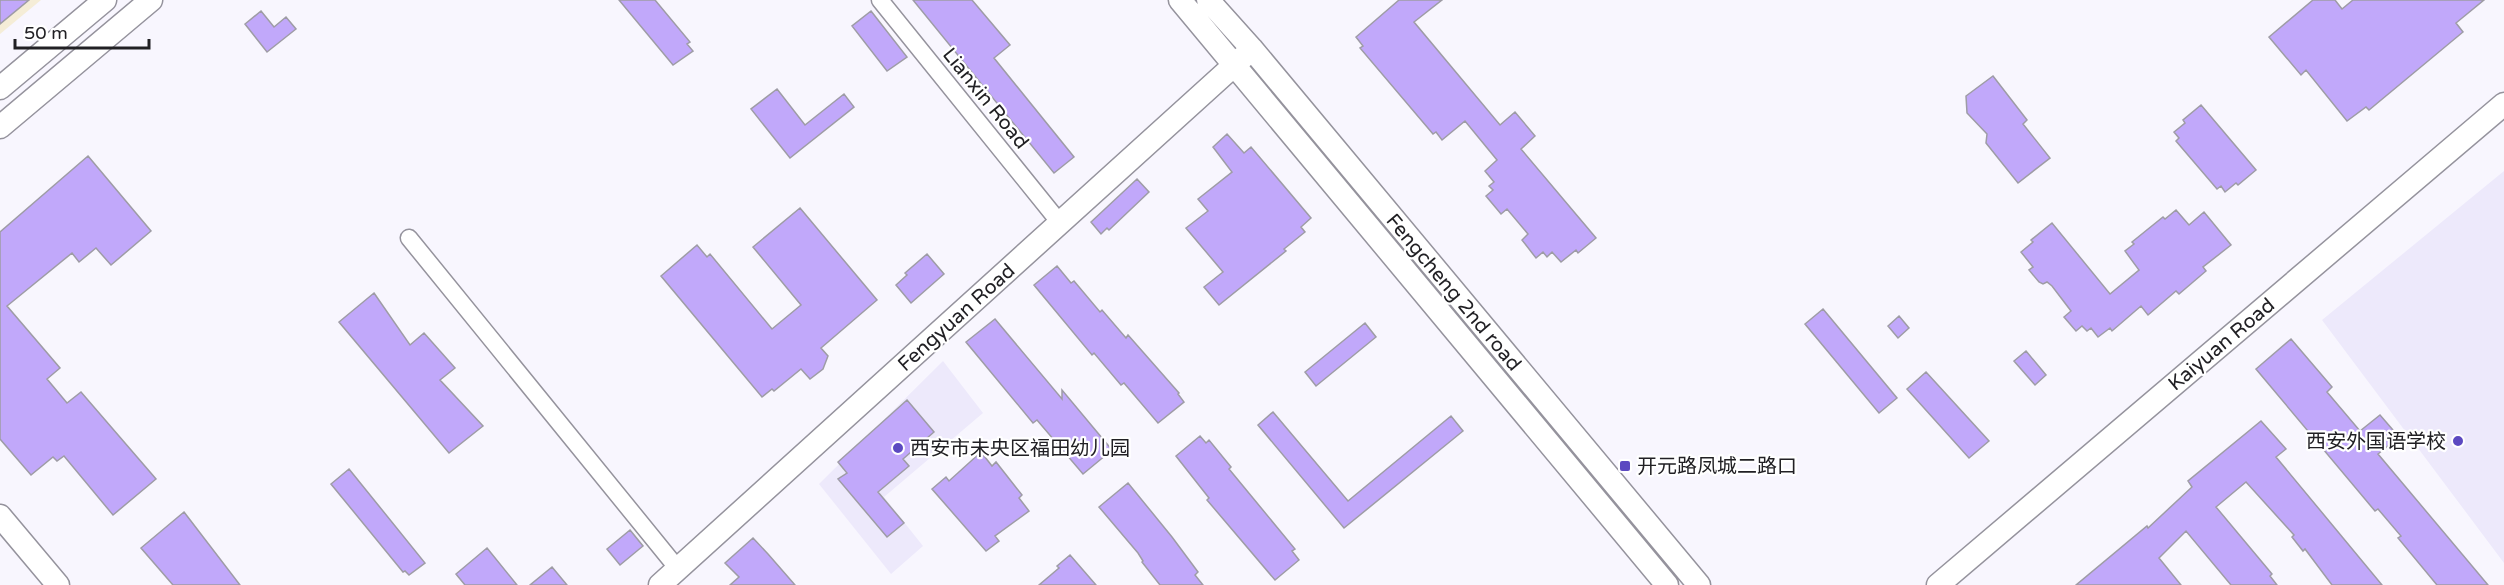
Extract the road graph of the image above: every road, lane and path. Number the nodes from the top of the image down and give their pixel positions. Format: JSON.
{"nodes":[{"id":1,"x":105,"y":0,"type":"edge"},
{"id":2,"x":151,"y":0,"type":"edge"},
{"id":3,"x":880,"y":0,"type":"edge"},
{"id":4,"x":1180,"y":0,"type":"edge"},
{"id":5,"x":1208,"y":0,"type":"edge"},
{"id":6,"x":1252,"y":49,"type":"junction"},
{"id":7,"x":1234,"y":65,"type":"junction"},
{"id":8,"x":0,"y":88,"type":"edge"},
{"id":9,"x":2504,"y":104,"type":"edge"},
{"id":10,"x":0,"y":127,"type":"edge"},
{"id":11,"x":1060,"y":223,"type":"junction"},
{"id":12,"x":409,"y":238,"type":"dead end"},
{"id":13,"x":2,"y":523,"type":"edge"},
{"id":14,"x":678,"y":569,"type":"junction"},
{"id":15,"x":58,"y":585,"type":"edge"},
{"id":16,"x":660,"y":585,"type":"edge"},
{"id":17,"x":1666,"y":585,"type":"edge"},
{"id":18,"x":1699,"y":585,"type":"edge"},
{"id":19,"x":1938,"y":585,"type":"edge"}],
"edges":[{"from":1,"to":8,"type":"main road"},
{"from":2,"to":10,"type":"main road"},
{"from":3,"to":11,"type":"street","name":"Lianxin Road"},
{"from":4,"to":7,"type":"main road","name":"Fengcheng 2nd road"},
{"from":5,"to":6,"type":"main road","name":"Fengcheng 2nd road"},
{"from":6,"to":7,"type":"main road","name":"Fengyuan Road"},
{"from":6,"to":18,"type":"main road","name":"Fengcheng 2nd road"},
{"from":7,"to":11,"type":"main road","name":"Fengyuan Road"},
{"from":7,"to":17,"type":"main road","name":"Fengcheng 2nd road"},
{"from":9,"to":19,"type":"main road","name":"Kaiyuan Road"},
{"from":11,"to":14,"type":"main road","name":"Fengyuan Road"},
{"from":12,"to":14,"type":"street"},
{"from":13,"to":15,"type":"main road"},
{"from":14,"to":16,"type":"main road","name":"Fengyuan Road"}]}
